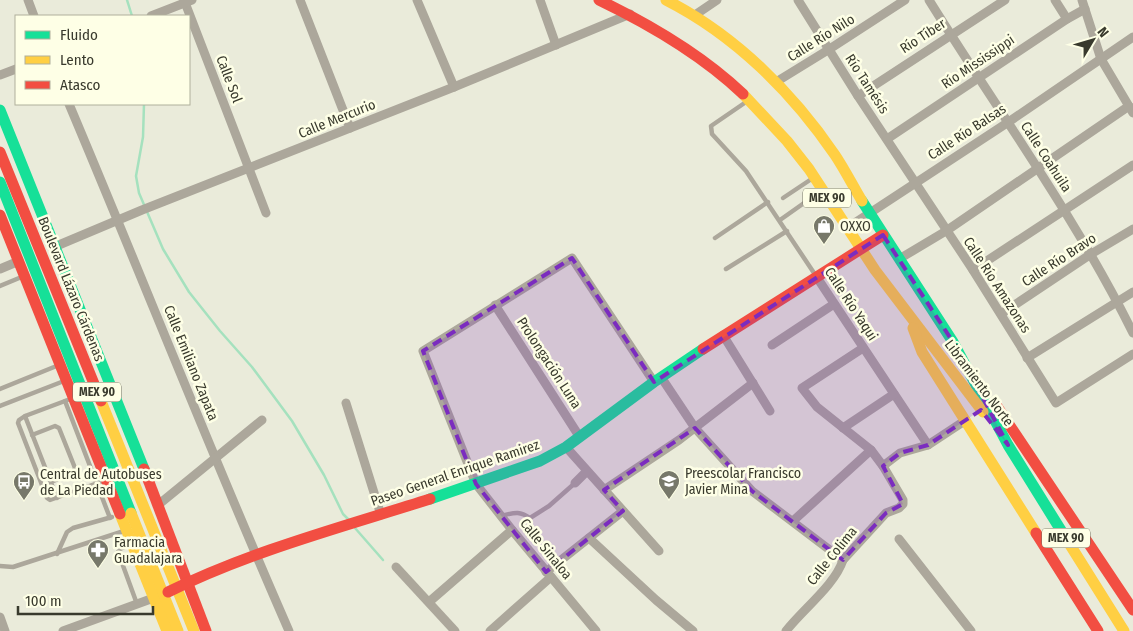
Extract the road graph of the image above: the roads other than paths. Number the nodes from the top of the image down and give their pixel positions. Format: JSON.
{"nodes":[{"id":1,"x":28,"y":0,"type":"edge"},
{"id":2,"x":300,"y":0,"type":"edge"},
{"id":3,"x":417,"y":0,"type":"edge"},
{"id":4,"x":540,"y":0,"type":"edge"},
{"id":5,"x":599,"y":0,"type":"edge"},
{"id":6,"x":666,"y":0,"type":"edge"},
{"id":7,"x":717,"y":0,"type":"edge"},
{"id":8,"x":810,"y":0,"type":"edge"},
{"id":9,"x":905,"y":0,"type":"edge"},
{"id":10,"x":929,"y":0,"type":"edge"},
{"id":11,"x":1005,"y":0,"type":"edge"},
{"id":12,"x":1055,"y":0,"type":"edge"},
{"id":13,"x":1082,"y":0,"type":"edge"},
{"id":14,"x":187,"y":1,"type":"edge"},
{"id":15,"x":800,"y":3,"type":"edge"},
{"id":16,"x":1085,"y":9,"type":"junction"},
{"id":17,"x":630,"y":14,"type":"junction"},
{"id":18,"x":34,"y":15,"type":"edge"},
{"id":19,"x":153,"y":15,"type":"edge"},
{"id":20,"x":695,"y":15,"type":"junction"},
{"id":21,"x":1068,"y":19,"type":"junction"},
{"id":22,"x":950,"y":34,"type":"junction"},
{"id":23,"x":1133,"y":38,"type":"edge"},
{"id":24,"x":556,"y":45,"type":"junction"},
{"id":25,"x":828,"y":50,"type":"junction"},
{"id":26,"x":1101,"y":59,"type":"junction"},
{"id":27,"x":15,"y":69,"type":"edge"},
{"id":28,"x":0,"y":75,"type":"edge"},
{"id":29,"x":979,"y":78,"type":"junction"},
{"id":30,"x":776,"y":82,"type":"junction"},
{"id":31,"x":454,"y":87,"type":"junction"},
{"id":32,"x":858,"y":96,"type":"junction"},
{"id":33,"x":750,"y":99,"type":"junction"},
{"id":34,"x":69,"y":105,"type":"edge"},
{"id":35,"x":0,"y":110,"type":"edge"},
{"id":36,"x":1131,"y":110,"type":"edge"},
{"id":37,"x":1007,"y":123,"type":"junction"},
{"id":38,"x":350,"y":128,"type":"junction"},
{"id":39,"x":887,"y":139,"type":"junction"},
{"id":40,"x":0,"y":152,"type":"edge"},
{"id":41,"x":1133,"y":166,"type":"edge"},
{"id":42,"x":1036,"y":168,"type":"junction"},
{"id":43,"x":249,"y":169,"type":"junction"},
{"id":44,"x":814,"y":178,"type":"junction"},
{"id":45,"x":0,"y":182,"type":"edge"},
{"id":46,"x":915,"y":182,"type":"junction"},
{"id":47,"x":822,"y":191,"type":"junction"},
{"id":48,"x":784,"y":198,"type":"dead end"},
{"id":49,"x":768,"y":202,"type":"junction"},
{"id":50,"x":1064,"y":210,"type":"junction"},
{"id":51,"x":266,"y":213,"type":"dead end"},
{"id":52,"x":869,"y":213,"type":"junction"},
{"id":53,"x":0,"y":215,"type":"edge"},
{"id":54,"x":118,"y":220,"type":"junction"},
{"id":55,"x":780,"y":220,"type":"junction"},
{"id":56,"x":847,"y":228,"type":"junction"},
{"id":57,"x":1133,"y":229,"type":"edge"},
{"id":58,"x":946,"y":230,"type":"junction"},
{"id":59,"x":787,"y":231,"type":"junction"},
{"id":60,"x":883,"y":235,"type":"junction"},
{"id":61,"x":715,"y":238,"type":"dead end"},
{"id":62,"x":54,"y":247,"type":"junction"},
{"id":63,"x":860,"y":249,"type":"junction"},
{"id":64,"x":1091,"y":254,"type":"junction"},
{"id":65,"x":899,"y":259,"type":"junction"},
{"id":66,"x":19,"y":262,"type":"junction"},
{"id":67,"x":0,"y":269,"type":"edge"},
{"id":68,"x":726,"y":269,"type":"dead end"},
{"id":69,"x":973,"y":270,"type":"junction"},
{"id":70,"x":25,"y":275,"type":"junction"},
{"id":71,"x":816,"y":276,"type":"junction"},
{"id":72,"x":0,"y":286,"type":"edge"},
{"id":73,"x":1133,"y":292,"type":"edge"},
{"id":74,"x":1117,"y":301,"type":"junction"},
{"id":75,"x":834,"y":304,"type":"junction"},
{"id":76,"x":495,"y":305,"type":"junction"},
{"id":77,"x":906,"y":311,"type":"junction"},
{"id":78,"x":1001,"y":314,"type":"junction"},
{"id":79,"x":1133,"y":333,"type":"edge"},
{"id":80,"x":723,"y":335,"type":"junction"},
{"id":81,"x":953,"y":342,"type":"junction"},
{"id":82,"x":772,"y":345,"type":"dead end"},
{"id":83,"x":863,"y":348,"type":"junction"},
{"id":84,"x":1133,"y":354,"type":"edge"},
{"id":85,"x":1027,"y":358,"type":"junction"},
{"id":86,"x":60,"y":364,"type":"junction"},
{"id":87,"x":104,"y":371,"type":"junction"},
{"id":88,"x":90,"y":374,"type":"junction"},
{"id":89,"x":72,"y":379,"type":"junction"},
{"id":90,"x":658,"y":379,"type":"junction"},
{"id":91,"x":753,"y":383,"type":"junction"},
{"id":92,"x":110,"y":385,"type":"junction"},
{"id":93,"x":0,"y":389,"type":"edge"},
{"id":94,"x":96,"y":390,"type":"junction"},
{"id":95,"x":894,"y":394,"type":"junction"},
{"id":96,"x":74,"y":398,"type":"junction"},
{"id":97,"x":346,"y":403,"type":"dead end"},
{"id":98,"x":0,"y":406,"type":"edge"},
{"id":99,"x":770,"y":412,"type":"dead end"},
{"id":100,"x":25,"y":416,"type":"junction"},
{"id":101,"x":262,"y":420,"type":"dead end"},
{"id":102,"x":966,"y":420,"type":"junction"},
{"id":103,"x":695,"y":428,"type":"junction"},
{"id":104,"x":843,"y":428,"type":"junction"},
{"id":105,"x":32,"y":434,"type":"junction"},
{"id":106,"x":579,"y":436,"type":"junction"},
{"id":107,"x":928,"y":445,"type":"junction"},
{"id":108,"x":1008,"y":445,"type":"junction"},
{"id":109,"x":566,"y":447,"type":"junction"},
{"id":110,"x":871,"y":450,"type":"junction"},
{"id":111,"x":215,"y":460,"type":"junction"},
{"id":112,"x":883,"y":466,"type":"junction"},
{"id":113,"x":587,"y":471,"type":"junction"},
{"id":114,"x":51,"y":482,"type":"junction"},
{"id":115,"x":101,"y":482,"type":"junction"},
{"id":116,"x":575,"y":483,"type":"joint"},
{"id":117,"x":476,"y":484,"type":"junction"},
{"id":118,"x":604,"y":490,"type":"junction"},
{"id":119,"x":57,"y":498,"type":"junction"},
{"id":120,"x":158,"y":505,"type":"junction"},
{"id":121,"x":623,"y":511,"type":"junction"},
{"id":122,"x":382,"y":514,"type":"junction"},
{"id":123,"x":502,"y":516,"type":"junction"},
{"id":124,"x":115,"y":517,"type":"junction"},
{"id":125,"x":793,"y":522,"type":"junction"},
{"id":126,"x":126,"y":530,"type":"junction"},
{"id":127,"x":512,"y":530,"type":"junction"},
{"id":128,"x":589,"y":538,"type":"junction"},
{"id":129,"x":899,"y":538,"type":"dead end"},
{"id":130,"x":131,"y":544,"type":"junction"},
{"id":131,"x":659,"y":551,"type":"dead end"},
{"id":132,"x":57,"y":554,"type":"junction"},
{"id":133,"x":256,"y":555,"type":"junction"},
{"id":134,"x":843,"y":560,"type":"junction"},
{"id":135,"x":0,"y":566,"type":"edge"},
{"id":136,"x":396,"y":566,"type":"dead end"},
{"id":137,"x":549,"y":574,"type":"junction"},
{"id":138,"x":188,"y":582,"type":"junction"},
{"id":139,"x":176,"y":588,"type":"junction"},
{"id":140,"x":159,"y":597,"type":"junction"},
{"id":141,"x":429,"y":602,"type":"junction"},
{"id":142,"x":137,"y":605,"type":"junction"},
{"id":143,"x":1133,"y":610,"type":"edge"},
{"id":144,"x":0,"y":617,"type":"edge"},
{"id":145,"x":5,"y":631,"type":"edge"},
{"id":146,"x":63,"y":631,"type":"edge"},
{"id":147,"x":167,"y":631,"type":"edge"},
{"id":148,"x":178,"y":631,"type":"edge"},
{"id":149,"x":194,"y":631,"type":"edge"},
{"id":150,"x":206,"y":631,"type":"edge"},
{"id":151,"x":289,"y":631,"type":"edge"},
{"id":152,"x":454,"y":631,"type":"edge"},
{"id":153,"x":490,"y":631,"type":"edge"},
{"id":154,"x":596,"y":631,"type":"edge"},
{"id":155,"x":693,"y":631,"type":"edge"},
{"id":156,"x":786,"y":631,"type":"edge"},
{"id":157,"x":971,"y":631,"type":"edge"},
{"id":158,"x":1098,"y":631,"type":"edge"},
{"id":159,"x":1124,"y":631,"type":"edge"}],
"edges":[{"from":1,"to":18,"type":"street"},
{"from":2,"to":38,"type":"street"},
{"from":3,"to":31,"type":"street"},
{"from":4,"to":24,"type":"street"},
{"from":5,"to":17,"type":"main road","name":"Libramiento Norte","number":"MEX 90"},
{"from":6,"to":20,"type":"main road","name":"Libramiento Norte","number":"MEX 90"},
{"from":7,"to":20,"type":"street"},
{"from":8,"to":15,"type":"street"},
{"from":9,"to":25,"type":"street","name":"Calle Río Nilo"},
{"from":10,"to":22,"type":"street","name":"Calle Coahuila"},
{"from":11,"to":22,"type":"street","name":"Río Tíber"},
{"from":12,"to":21,"type":"street"},
{"from":13,"to":16,"type":"street"},
{"from":14,"to":19,"type":"street"},
{"from":14,"to":43,"type":"street","name":"Calle Sol"},
{"from":15,"to":25,"type":"street","name":"Río Tamésis"},
{"from":16,"to":21,"type":"street","name":"Río Mississippi"},
{"from":16,"to":26,"type":"street"},
{"from":17,"to":24,"type":"street","name":"Calle Mercurio"},
{"from":17,"to":33,"type":"main road","name":"Libramiento Norte","number":"MEX 90"},
{"from":20,"to":30,"type":"main road","name":"Libramiento Norte","number":"MEX 90"},
{"from":21,"to":29,"type":"street","name":"Río Mississippi"},
{"from":22,"to":29,"type":"street","name":"Calle Coahuila"},
{"from":22,"to":32,"type":"street","name":"Río Tíber"},
{"from":23,"to":26,"type":"street","name":"Calle Río Balsas"},
{"from":24,"to":31,"type":"street","name":"Calle Mercurio"},
{"from":25,"to":30,"type":"street","name":"Calle Río Nilo"},
{"from":25,"to":32,"type":"street","name":"Río Tamésis"},
{"from":26,"to":36,"type":"street"},
{"from":26,"to":37,"type":"street","name":"Calle Río Balsas"},
{"from":27,"to":28,"type":"street"},
{"from":29,"to":37,"type":"street","name":"Calle Coahuila"},
{"from":29,"to":39,"type":"street","name":"Río Mississippi"},
{"from":30,"to":52,"type":"main road","name":"Libramiento Norte","number":"MEX 90"},
{"from":31,"to":38,"type":"street","name":"Calle Mercurio"},
{"from":32,"to":39,"type":"street","name":"Río Tamésis"},
{"from":33,"to":44,"type":"main road","name":"Libramiento Norte","number":"MEX 90"},
{"from":33,"to":49,"type":"lane","name":"Calle Río Yaqui"},
{"from":34,"to":54,"type":"street","name":"Calle Emiliano Zapata"},
{"from":35,"to":62,"type":"main road"},
{"from":36,"to":42,"type":"street"},
{"from":37,"to":42,"type":"street","name":"Calle Coahuila"},
{"from":37,"to":46,"type":"street","name":"Calle Río Balsas"},
{"from":38,"to":43,"type":"street","name":"Calle Mercurio"},
{"from":39,"to":46,"type":"street","name":"Río Tamésis"},
{"from":40,"to":88,"type":"main road","name":"Boulevard Lázaro Cárdenas","number":"MEX 90"},
{"from":41,"to":50,"type":"street"},
{"from":42,"to":50,"type":"street","name":"Calle Coahuila"},
{"from":42,"to":58,"type":"street"},
{"from":43,"to":51,"type":"street","name":"Calle Sol"},
{"from":43,"to":54,"type":"street","name":"Calle Mercurio"},
{"from":44,"to":47,"type":"main road","name":"Libramiento Norte","number":"MEX 90"},
{"from":44,"to":48,"type":"lane"},
{"from":45,"to":89,"type":"main road","name":"Boulevard Lázaro Cárdenas","number":"MEX 90"},
{"from":46,"to":52,"type":"street","name":"Calle Río Balsas"},
{"from":46,"to":58,"type":"street","name":"Calle Río Amazonas"},
{"from":47,"to":55,"type":"lane"},
{"from":47,"to":56,"type":"main road","name":"Libramiento Norte","number":"MEX 90"},
{"from":49,"to":55,"type":"lane","name":"Calle Río Yaqui"},
{"from":49,"to":61,"type":"lane"},
{"from":50,"to":64,"type":"street","name":"Calle Coahuila"},
{"from":50,"to":69,"type":"street"},
{"from":52,"to":56,"type":"street","name":"Calle Río Balsas"},
{"from":52,"to":60,"type":"main road","name":"Libramiento Norte","number":"MEX 90"},
{"from":53,"to":66,"type":"main road"},
{"from":54,"to":62,"type":"street","name":"Calle Mercurio"},
{"from":54,"to":111,"type":"street","name":"Calle Emiliano Zapata"},
{"from":55,"to":59,"type":"lane","name":"Calle Río Yaqui"},
{"from":56,"to":63,"type":"main road","name":"Libramiento Norte","number":"MEX 90"},
{"from":57,"to":64,"type":"street","name":"Calle Río Bravo"},
{"from":58,"to":65,"type":"street"},
{"from":58,"to":69,"type":"street","name":"Calle Río Amazonas"},
{"from":59,"to":68,"type":"lane"},
{"from":59,"to":71,"type":"lane","name":"Calle Río Yaqui"},
{"from":60,"to":63,"type":"main road","name":"Paseo General Enrique Ramirez"},
{"from":60,"to":65,"type":"main road","name":"Libramiento Norte","number":"MEX 90"},
{"from":62,"to":87,"type":"main road"},
{"from":63,"to":71,"type":"main road","name":"Paseo General Enrique Ramirez"},
{"from":63,"to":77,"type":"main road","name":"Libramiento Norte","number":"MEX 90"},
{"from":64,"to":74,"type":"street","name":"Calle Coahuila"},
{"from":64,"to":78,"type":"street","name":"Calle Río Bravo"},
{"from":65,"to":81,"type":"main road","name":"Libramiento Norte","number":"MEX 90"},
{"from":66,"to":67,"type":"street"},
{"from":66,"to":70,"type":"main road"},
{"from":69,"to":78,"type":"street","name":"Calle Río Amazonas"},
{"from":70,"to":72,"type":"lane"},
{"from":70,"to":86,"type":"main road"},
{"from":71,"to":75,"type":"street","name":"Calle Río Yaqui"},
{"from":71,"to":80,"type":"main road","name":"Paseo General Enrique Ramirez"},
{"from":73,"to":74,"type":"street"},
{"from":74,"to":79,"type":"street","name":"Calle Coahuila"},
{"from":74,"to":85,"type":"street"},
{"from":75,"to":82,"type":"street"},
{"from":75,"to":83,"type":"street","name":"Calle Río Yaqui"},
{"from":76,"to":90,"type":"street"},
{"from":76,"to":106,"type":"street","name":"Prolongación Luna"},
{"from":76,"to":117,"type":"street","name":"Calle Sinaloa"},
{"from":77,"to":102,"type":"main road"},
{"from":77,"to":108,"type":"main road","name":"Libramiento Norte","number":"MEX 90"},
{"from":78,"to":85,"type":"street","name":"Calle Río Amazonas"},
{"from":80,"to":90,"type":"main road","name":"Paseo General Enrique Ramirez"},
{"from":80,"to":91,"type":"street"},
{"from":81,"to":108,"type":"main road","name":"Libramiento Norte","number":"MEX 90"},
{"from":81,"to":143,"type":"main road"},
{"from":83,"to":95,"type":"street","name":"Calle Río Yaqui"},
{"from":83,"to":104,"type":"street"},
{"from":84,"to":85,"type":"street","name":"Calle Río Amazonas"},
{"from":86,"to":89,"type":"main road"},
{"from":86,"to":93,"type":"lane"},
{"from":87,"to":88,"type":"lane"},
{"from":87,"to":92,"type":"main road"},
{"from":88,"to":89,"type":"lane"},
{"from":88,"to":94,"type":"main road","name":"Boulevard Lázaro Cárdenas","number":"MEX 90"},
{"from":89,"to":96,"type":"main road","name":"Boulevard Lázaro Cárdenas","number":"MEX 90"},
{"from":89,"to":98,"type":"lane"},
{"from":90,"to":103,"type":"street"},
{"from":90,"to":106,"type":"main road","name":"Paseo General Enrique Ramirez"},
{"from":91,"to":99,"type":"street"},
{"from":91,"to":103,"type":"street"},
{"from":92,"to":94,"type":"lane"},
{"from":92,"to":120,"type":"main road"},
{"from":94,"to":96,"type":"lane"},
{"from":94,"to":139,"type":"main road","name":"Boulevard Lázaro Cárdenas","number":"MEX 90"},
{"from":95,"to":104,"type":"street"},
{"from":95,"to":107,"type":"street","name":"Calle Río Yaqui"},
{"from":96,"to":100,"type":"lane"},
{"from":96,"to":115,"type":"main road"},
{"from":96,"to":140,"type":"main road","name":"Boulevard Lázaro Cárdenas","number":"MEX 90"},
{"from":97,"to":122,"type":"street"},
{"from":100,"to":105,"type":"lane"},
{"from":100,"to":119,"type":"lane"},
{"from":101,"to":111,"type":"street"},
{"from":102,"to":107,"type":"street"},
{"from":102,"to":158,"type":"main road"},
{"from":103,"to":118,"type":"street"},
{"from":103,"to":125,"type":"street"},
{"from":104,"to":110,"type":"street"},
{"from":105,"to":114,"type":"lane"},
{"from":105,"to":114,"type":"lane"},
{"from":106,"to":109,"type":"main road","name":"Paseo General Enrique Ramirez"},
{"from":107,"to":112,"type":"street"},
{"from":108,"to":159,"type":"main road","number":"MEX 90"},
{"from":109,"to":113,"type":"street"},
{"from":109,"to":117,"type":"main road","name":"Paseo General Enrique Ramirez"},
{"from":110,"to":112,"type":"street"},
{"from":110,"to":125,"type":"street"},
{"from":111,"to":120,"type":"street"},
{"from":111,"to":133,"type":"street","name":"Calle Emiliano Zapata"},
{"from":112,"to":134,"type":"street","name":"Calle Colima"},
{"from":113,"to":116,"type":"street"},
{"from":113,"to":118,"type":"street"},
{"from":114,"to":119,"type":"lane"},
{"from":115,"to":119,"type":"lane"},
{"from":115,"to":124,"type":"main road"},
{"from":116,"to":123,"type":"lane"},
{"from":117,"to":122,"type":"main road","name":"Paseo General Enrique Ramirez"},
{"from":117,"to":123,"type":"street","name":"Calle Sinaloa"},
{"from":118,"to":121,"type":"street"},
{"from":120,"to":138,"type":"main road"},
{"from":121,"to":128,"type":"street"},
{"from":121,"to":131,"type":"street"},
{"from":122,"to":133,"type":"main road","name":"Paseo General Enrique Ramirez"},
{"from":123,"to":127,"type":"street","name":"Calle Sinaloa"},
{"from":124,"to":126,"type":"main road"},
{"from":124,"to":132,"type":"lane"},
{"from":125,"to":134,"type":"street"},
{"from":126,"to":130,"type":"main road"},
{"from":126,"to":132,"type":"lane"},
{"from":127,"to":137,"type":"street","name":"Calle Sinaloa"},
{"from":127,"to":141,"type":"street"},
{"from":128,"to":137,"type":"street"},
{"from":128,"to":155,"type":"street"},
{"from":129,"to":157,"type":"street"},
{"from":130,"to":140,"type":"main road"},
{"from":130,"to":142,"type":"lane"},
{"from":132,"to":135,"type":"lane"},
{"from":133,"to":138,"type":"main road","name":"Paseo General Enrique Ramirez"},
{"from":133,"to":151,"type":"street","name":"Calle Emiliano Zapata"},
{"from":134,"to":156,"type":"street","name":"Calle Colima"},
{"from":136,"to":141,"type":"street"},
{"from":137,"to":153,"type":"street"},
{"from":137,"to":154,"type":"street","name":"Calle Sinaloa"},
{"from":138,"to":139,"type":"main road","name":"Paseo General Enrique Ramirez"},
{"from":138,"to":150,"type":"main road"},
{"from":139,"to":140,"type":"main road","name":"Paseo General Enrique Ramirez"},
{"from":139,"to":149,"type":"main road","name":"Boulevard Lázaro Cárdenas","number":"MEX 90"},
{"from":140,"to":142,"type":"street"},
{"from":140,"to":147,"type":"main road"},
{"from":140,"to":148,"type":"main road","name":"Boulevard Lázaro Cárdenas","number":"MEX 90"},
{"from":141,"to":152,"type":"street"},
{"from":142,"to":146,"type":"street"},
{"from":144,"to":145,"type":"street"}]}
